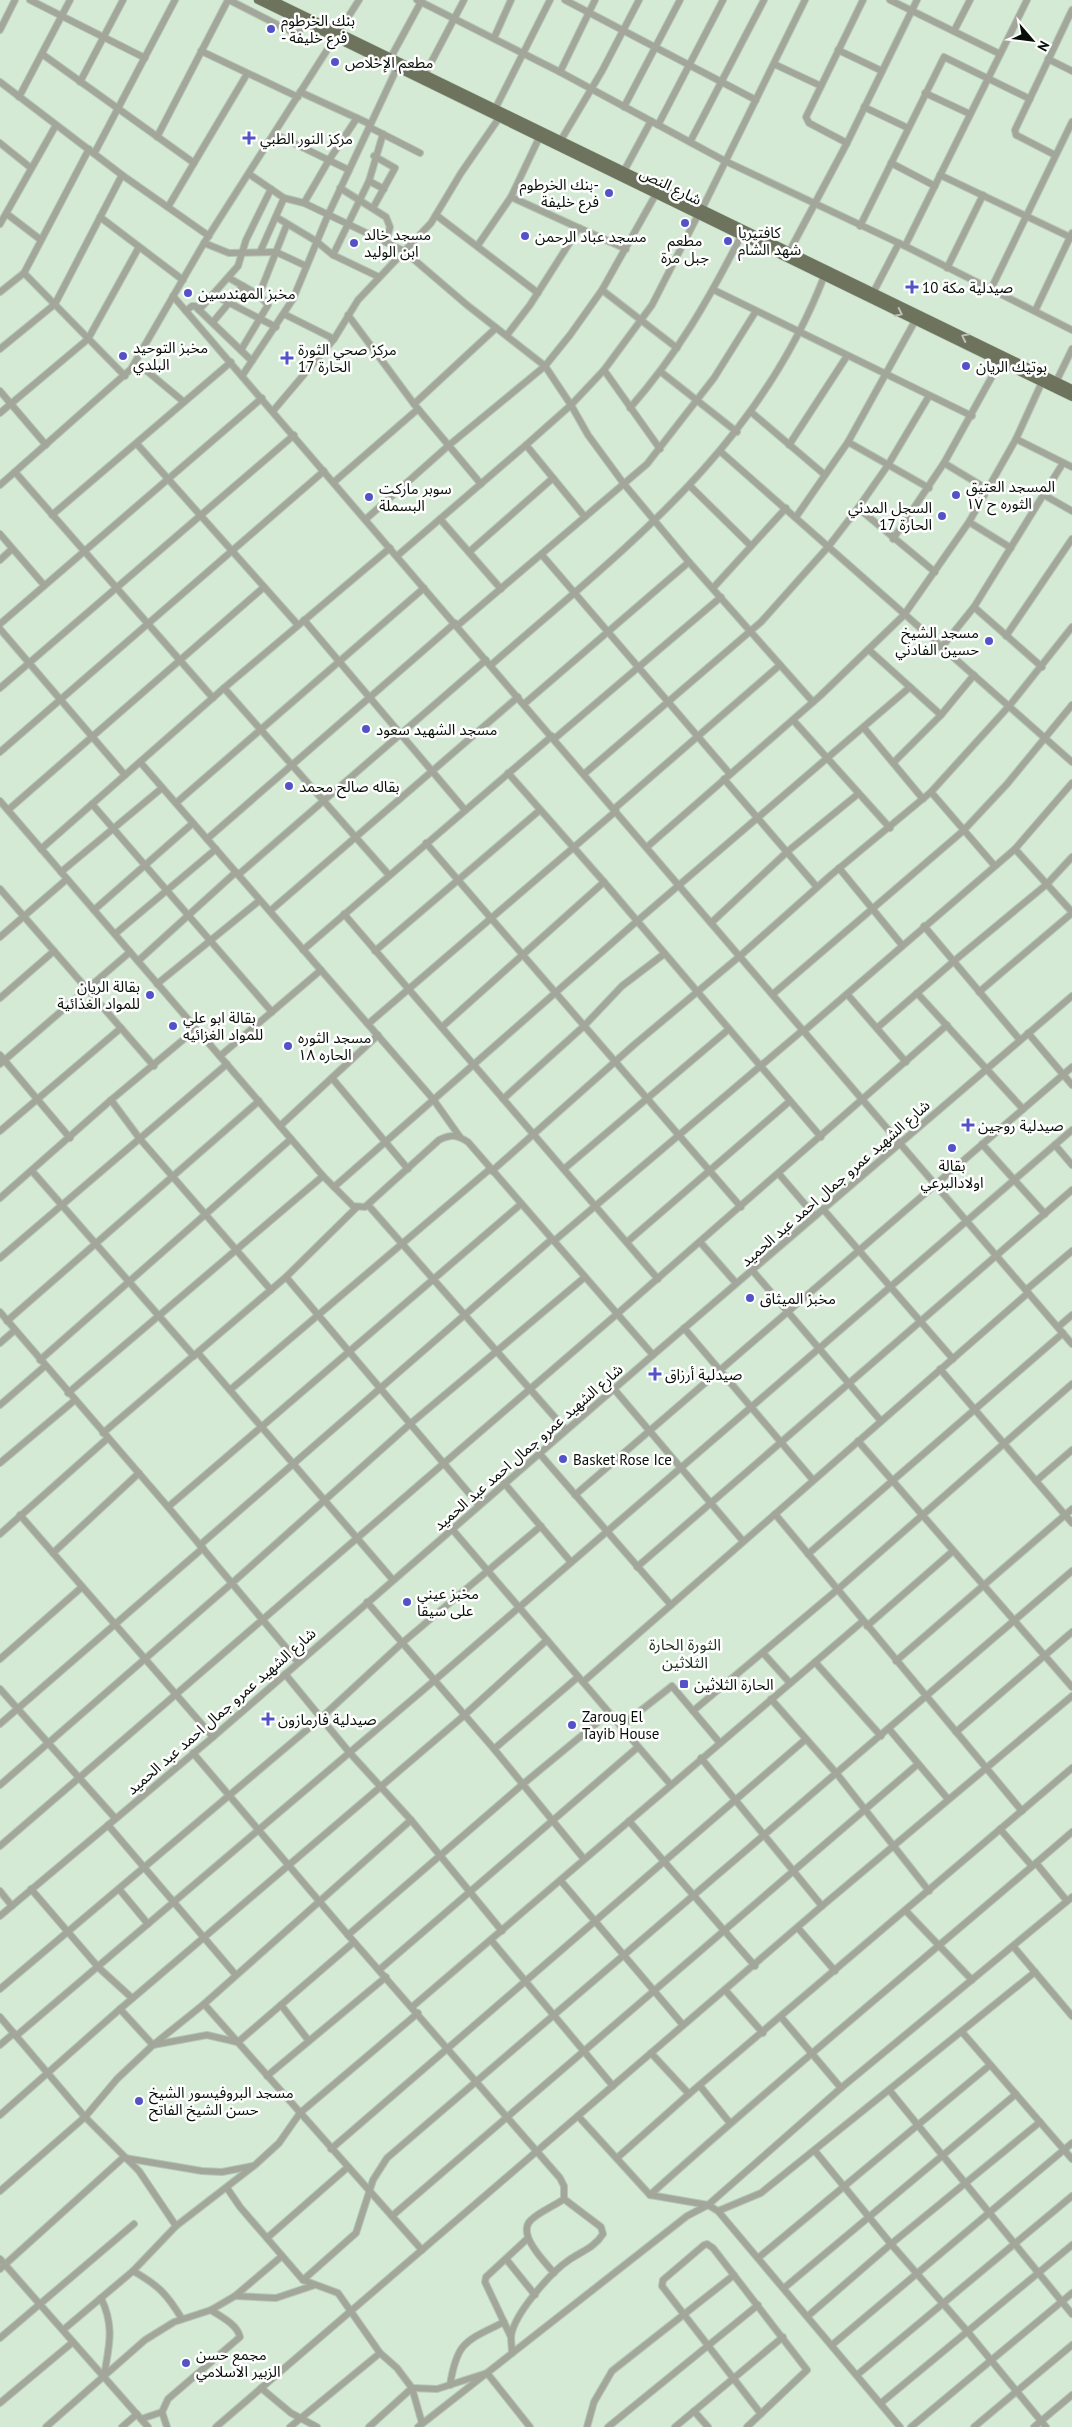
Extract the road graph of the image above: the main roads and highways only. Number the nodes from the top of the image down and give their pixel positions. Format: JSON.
{"nodes":[{"id":1,"x":258,"y":0,"type":"edge"},
{"id":2,"x":273,"y":4,"type":"edge"},
{"id":3,"x":335,"y":34,"type":"junction"},
{"id":4,"x":495,"y":114,"type":"junction"},
{"id":5,"x":574,"y":150,"type":"junction"},
{"id":6,"x":700,"y":212,"type":"junction"},
{"id":7,"x":825,"y":273,"type":"junction"},
{"id":8,"x":1072,"y":390,"type":"edge"},
{"id":9,"x":1072,"y":396,"type":"edge"}],
"edges":[{"from":1,"to":2,"type":"main road","name":"شارع النص"},
{"from":2,"to":3,"type":"main road","name":"شارع النص"},
{"from":2,"to":3,"type":"main road","name":"شارع النص"},
{"from":3,"to":4,"type":"main road","name":"شارع النص"},
{"from":3,"to":4,"type":"main road","name":"شارع النص"},
{"from":4,"to":5,"type":"main road","name":"شارع النص"},
{"from":4,"to":5,"type":"main road","name":"شارع النص"},
{"from":5,"to":6,"type":"main road","name":"شارع النص"},
{"from":5,"to":6,"type":"main road","name":"شارع النص"},
{"from":6,"to":7,"type":"main road","name":"شارع النص"},
{"from":6,"to":7,"type":"main road","name":"شارع النص"},
{"from":8,"to":7,"type":"main road","name":"شارع النص","one_way":true},
{"from":7,"to":9,"type":"main road","name":"شارع النص","one_way":true}]}
